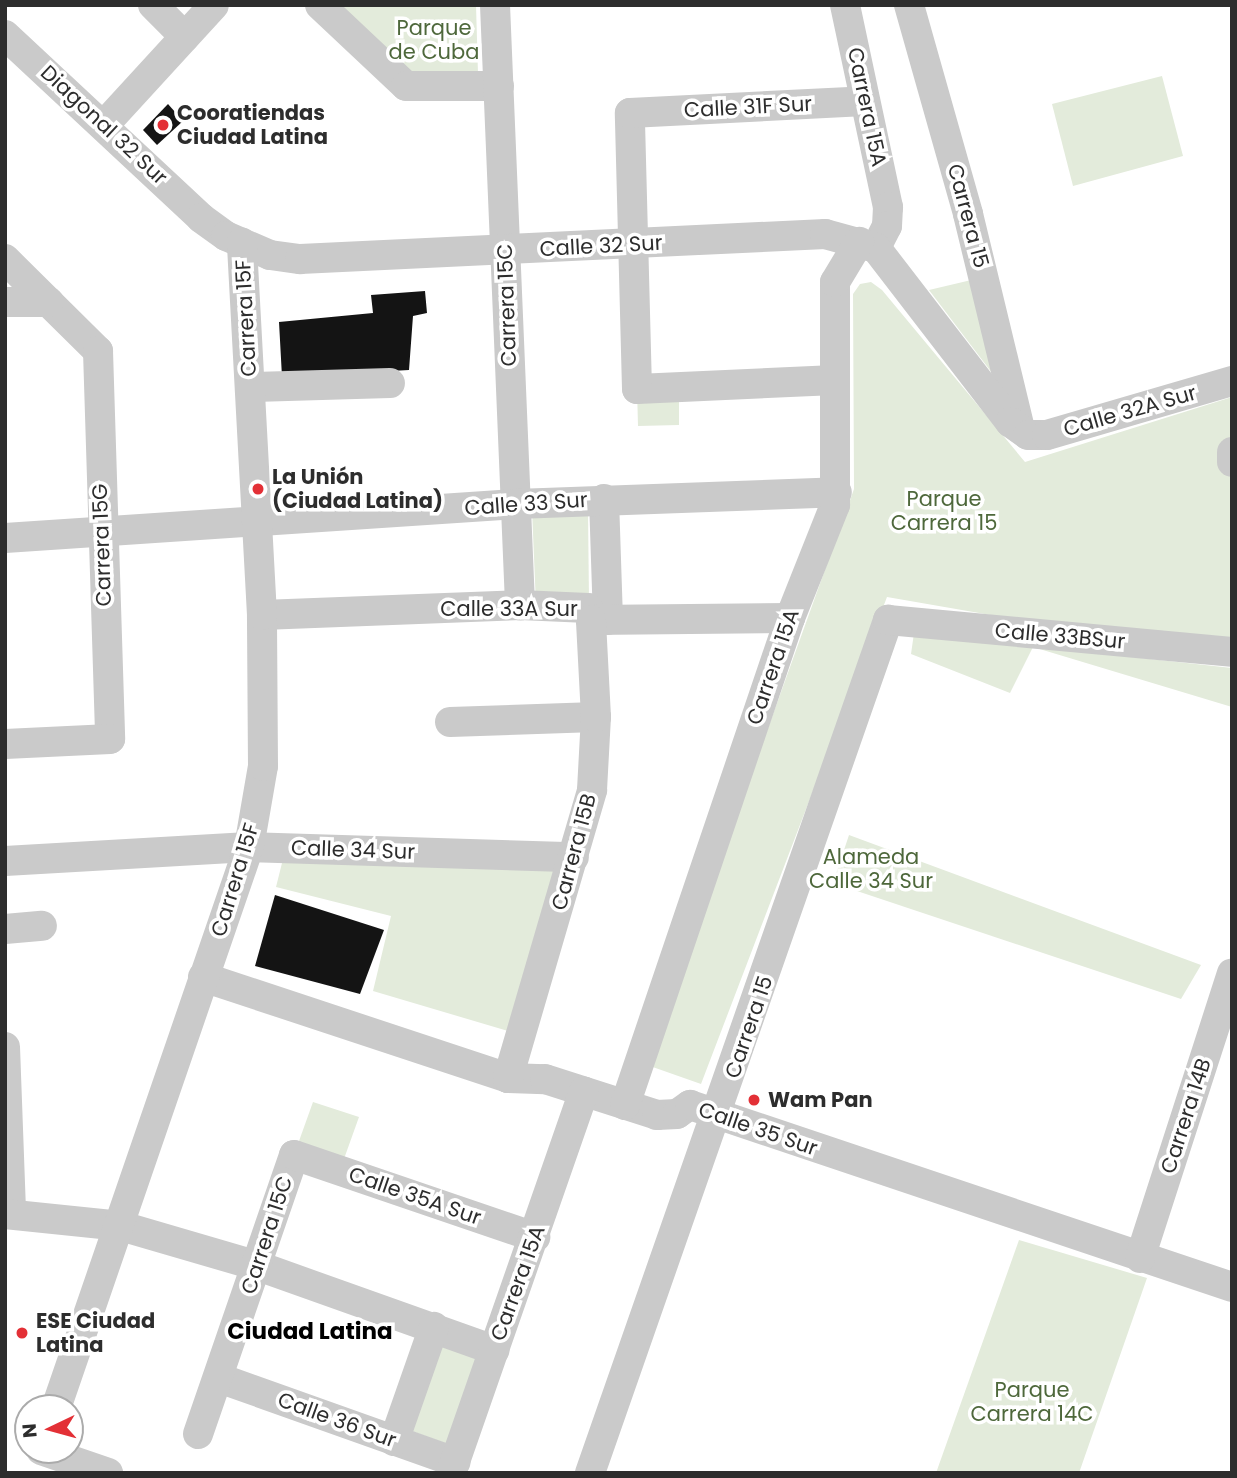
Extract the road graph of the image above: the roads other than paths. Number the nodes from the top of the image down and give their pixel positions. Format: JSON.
{"nodes":[{"id":1,"x":153,"y":5,"type":"edge"},
{"id":2,"x":214,"y":5,"type":"edge"},
{"id":3,"x":320,"y":5,"type":"edge"},
{"id":4,"x":495,"y":5,"type":"edge"},
{"id":5,"x":845,"y":5,"type":"edge"},
{"id":6,"x":909,"y":5,"type":"edge"},
{"id":7,"x":5,"y":34,"type":"edge"},
{"id":8,"x":185,"y":37,"type":"junction"},
{"id":9,"x":499,"y":86,"type":"junction"},
{"id":10,"x":865,"y":101,"type":"junction"},
{"id":11,"x":106,"y":124,"type":"junction"},
{"id":12,"x":242,"y":243,"type":"junction"},
{"id":13,"x":631,"y":245,"type":"junction"},
{"id":14,"x":867,"y":245,"type":"junction"},
{"id":15,"x":505,"y":251,"type":"junction"},
{"id":16,"x":5,"y":258,"type":"edge"},
{"id":17,"x":5,"y":302,"type":"edge"},
{"id":18,"x":49,"y":302,"type":"junction"},
{"id":19,"x":835,"y":380,"type":"junction"},
{"id":20,"x":1232,"y":381,"type":"edge"},
{"id":21,"x":390,"y":383,"type":"dead end"},
{"id":22,"x":250,"y":387,"type":"junction"},
{"id":23,"x":1024,"y":432,"type":"junction"},
{"id":24,"x":1232,"y":453,"type":"edge"},
{"id":25,"x":1232,"y":462,"type":"edge"},
{"id":26,"x":837,"y":492,"type":"junction"},
{"id":27,"x":604,"y":499,"type":"junction"},
{"id":28,"x":516,"y":504,"type":"junction"},
{"id":29,"x":258,"y":524,"type":"junction"},
{"id":30,"x":101,"y":533,"type":"junction"},
{"id":31,"x":5,"y":538,"type":"edge"},
{"id":32,"x":520,"y":605,"type":"junction"},
{"id":33,"x":262,"y":615,"type":"junction"},
{"id":34,"x":790,"y":618,"type":"junction"},
{"id":35,"x":599,"y":620,"type":"junction"},
{"id":36,"x":888,"y":620,"type":"joint"},
{"id":37,"x":1232,"y":652,"type":"edge"},
{"id":38,"x":596,"y":717,"type":"junction"},
{"id":39,"x":450,"y":722,"type":"dead end"},
{"id":40,"x":5,"y":744,"type":"edge"},
{"id":41,"x":249,"y":847,"type":"junction"},
{"id":42,"x":574,"y":857,"type":"junction"},
{"id":43,"x":5,"y":862,"type":"edge"},
{"id":44,"x":42,"y":926,"type":"dead end"},
{"id":45,"x":5,"y":929,"type":"edge"},
{"id":46,"x":203,"y":978,"type":"junction"},
{"id":47,"x":1230,"y":986,"type":"edge"},
{"id":48,"x":5,"y":1047,"type":"edge"},
{"id":49,"x":508,"y":1078,"type":"junction"},
{"id":50,"x":584,"y":1092,"type":"junction"},
{"id":51,"x":6,"y":1097,"type":"edge"},
{"id":52,"x":625,"y":1104,"type":"junction"},
{"id":53,"x":718,"y":1116,"type":"junction"},
{"id":54,"x":294,"y":1155,"type":"joint"},
{"id":55,"x":8,"y":1214,"type":"edge"},
{"id":56,"x":121,"y":1226,"type":"junction"},
{"id":57,"x":535,"y":1237,"type":"junction"},
{"id":58,"x":1140,"y":1258,"type":"junction"},
{"id":59,"x":258,"y":1266,"type":"junction"},
{"id":60,"x":1232,"y":1287,"type":"edge"},
{"id":61,"x":434,"y":1327,"type":"junction"},
{"id":62,"x":494,"y":1350,"type":"junction"},
{"id":63,"x":219,"y":1378,"type":"junction"},
{"id":64,"x":61,"y":1394,"type":"edge"},
{"id":65,"x":198,"y":1434,"type":"dead end"},
{"id":66,"x":394,"y":1440,"type":"junction"},
{"id":67,"x":82,"y":1464,"type":"edge"},
{"id":68,"x":453,"y":1467,"type":"edge"},
{"id":69,"x":108,"y":1473,"type":"edge"},
{"id":70,"x":590,"y":1473,"type":"edge"}],
"edges":[{"from":1,"to":8,"type":"street"},
{"from":2,"to":8,"type":"street"},
{"from":3,"to":9,"type":"street"},
{"from":4,"to":9,"type":"street","name":"Carrera 15C"},
{"from":5,"to":10,"type":"street","name":"Carrera 15A"},
{"from":6,"to":23,"type":"street","name":"Carrera 15"},
{"from":7,"to":11,"type":"street","name":"Diagonal 32 Sur"},
{"from":8,"to":11,"type":"street"},
{"from":9,"to":15,"type":"street","name":"Carrera 15C"},
{"from":10,"to":13,"type":"street","name":"Calle 31F Sur"},
{"from":10,"to":14,"type":"street","name":"Carrera 15A"},
{"from":11,"to":12,"type":"street","name":"Diagonal 32 Sur"},
{"from":12,"to":15,"type":"street","name":"Calle 32 Sur"},
{"from":12,"to":22,"type":"street","name":"Carrera 15F"},
{"from":13,"to":14,"type":"street","name":"Calle 32 Sur"},
{"from":13,"to":15,"type":"street","name":"Calle 32 Sur"},
{"from":13,"to":19,"type":"street"},
{"from":14,"to":19,"type":"street","name":"Carrera 15A"},
{"from":14,"to":23,"type":"street"},
{"from":15,"to":28,"type":"street","name":"Carrera 15C"},
{"from":16,"to":18,"type":"street"},
{"from":17,"to":18,"type":"street"},
{"from":18,"to":30,"type":"street","name":"Carrera 15G"},
{"from":19,"to":26,"type":"street","name":"Carrera 15A"},
{"from":20,"to":23,"type":"street","name":"Calle 32A Sur"},
{"from":21,"to":22,"type":"street"},
{"from":22,"to":29,"type":"street","name":"Carrera 15F"},
{"from":24,"to":25,"type":"street"},
{"from":26,"to":27,"type":"street","name":"Calle 33 Sur"},
{"from":26,"to":34,"type":"street","name":"Carrera 15A"},
{"from":27,"to":28,"type":"street","name":"Calle 33 Sur"},
{"from":27,"to":35,"type":"street","name":"Carrera 15B"},
{"from":28,"to":29,"type":"street","name":"Calle 33 Sur"},
{"from":28,"to":32,"type":"street","name":"Carrera 15C"},
{"from":29,"to":30,"type":"street","name":"Calle 33 Sur"},
{"from":29,"to":33,"type":"street","name":"Carrera 15F"},
{"from":30,"to":31,"type":"street","name":"Calle 33 Sur"},
{"from":30,"to":40,"type":"street","name":"Carrera 15G"},
{"from":32,"to":33,"type":"street","name":"Calle 33A Sur"},
{"from":32,"to":35,"type":"street","name":"Calle 33A Sur"},
{"from":33,"to":41,"type":"street","name":"Carrera 15F"},
{"from":34,"to":35,"type":"street","name":"Calle 33A Sur"},
{"from":34,"to":52,"type":"street","name":"Carrera 15A"},
{"from":35,"to":38,"type":"street","name":"Carrera 15B"},
{"from":36,"to":37,"type":"street","name":"Calle 33BSur"},
{"from":36,"to":53,"type":"street","name":"Carrera 15"},
{"from":38,"to":39,"type":"street"},
{"from":38,"to":42,"type":"street","name":"Carrera 15B"},
{"from":41,"to":42,"type":"street","name":"Calle 34 Sur"},
{"from":41,"to":43,"type":"street","name":"Calle 34 Sur"},
{"from":41,"to":46,"type":"street","name":"Carrera 15F"},
{"from":42,"to":49,"type":"street","name":"Carrera 15B"},
{"from":44,"to":45,"type":"street"},
{"from":46,"to":49,"type":"street","name":"Calle 35 Sur"},
{"from":46,"to":56,"type":"street","name":"Carrera 15F"},
{"from":47,"to":58,"type":"street","name":"Carrera 14B"},
{"from":48,"to":51,"type":"street"},
{"from":49,"to":50,"type":"street","name":"Calle 35 Sur"},
{"from":50,"to":52,"type":"street","name":"Calle 35 Sur"},
{"from":50,"to":57,"type":"street","name":"Carrera 15A"},
{"from":51,"to":55,"type":"street"},
{"from":52,"to":53,"type":"street","name":"Calle 35 Sur"},
{"from":53,"to":58,"type":"street","name":"Calle 35 Sur"},
{"from":53,"to":70,"type":"street","name":"Carrera 15"},
{"from":54,"to":57,"type":"street","name":"Calle 35A Sur"},
{"from":54,"to":59,"type":"street","name":"Carrera 15C"},
{"from":55,"to":56,"type":"street"},
{"from":56,"to":59,"type":"street"},
{"from":56,"to":64,"type":"street","name":"Carrera 15F"},
{"from":57,"to":62,"type":"street","name":"Carrera 15A"},
{"from":58,"to":60,"type":"street","name":"Calle 35 Sur"},
{"from":59,"to":61,"type":"street"},
{"from":59,"to":63,"type":"street","name":"Carrera 15C"},
{"from":61,"to":62,"type":"street"},
{"from":61,"to":66,"type":"street"},
{"from":62,"to":68,"type":"street","name":"Carrera 15A"},
{"from":63,"to":65,"type":"street","name":"Carrera 15C"},
{"from":63,"to":66,"type":"street","name":"Calle 36 Sur"},
{"from":66,"to":68,"type":"street","name":"Calle 36 Sur"},
{"from":67,"to":69,"type":"street"}]}
